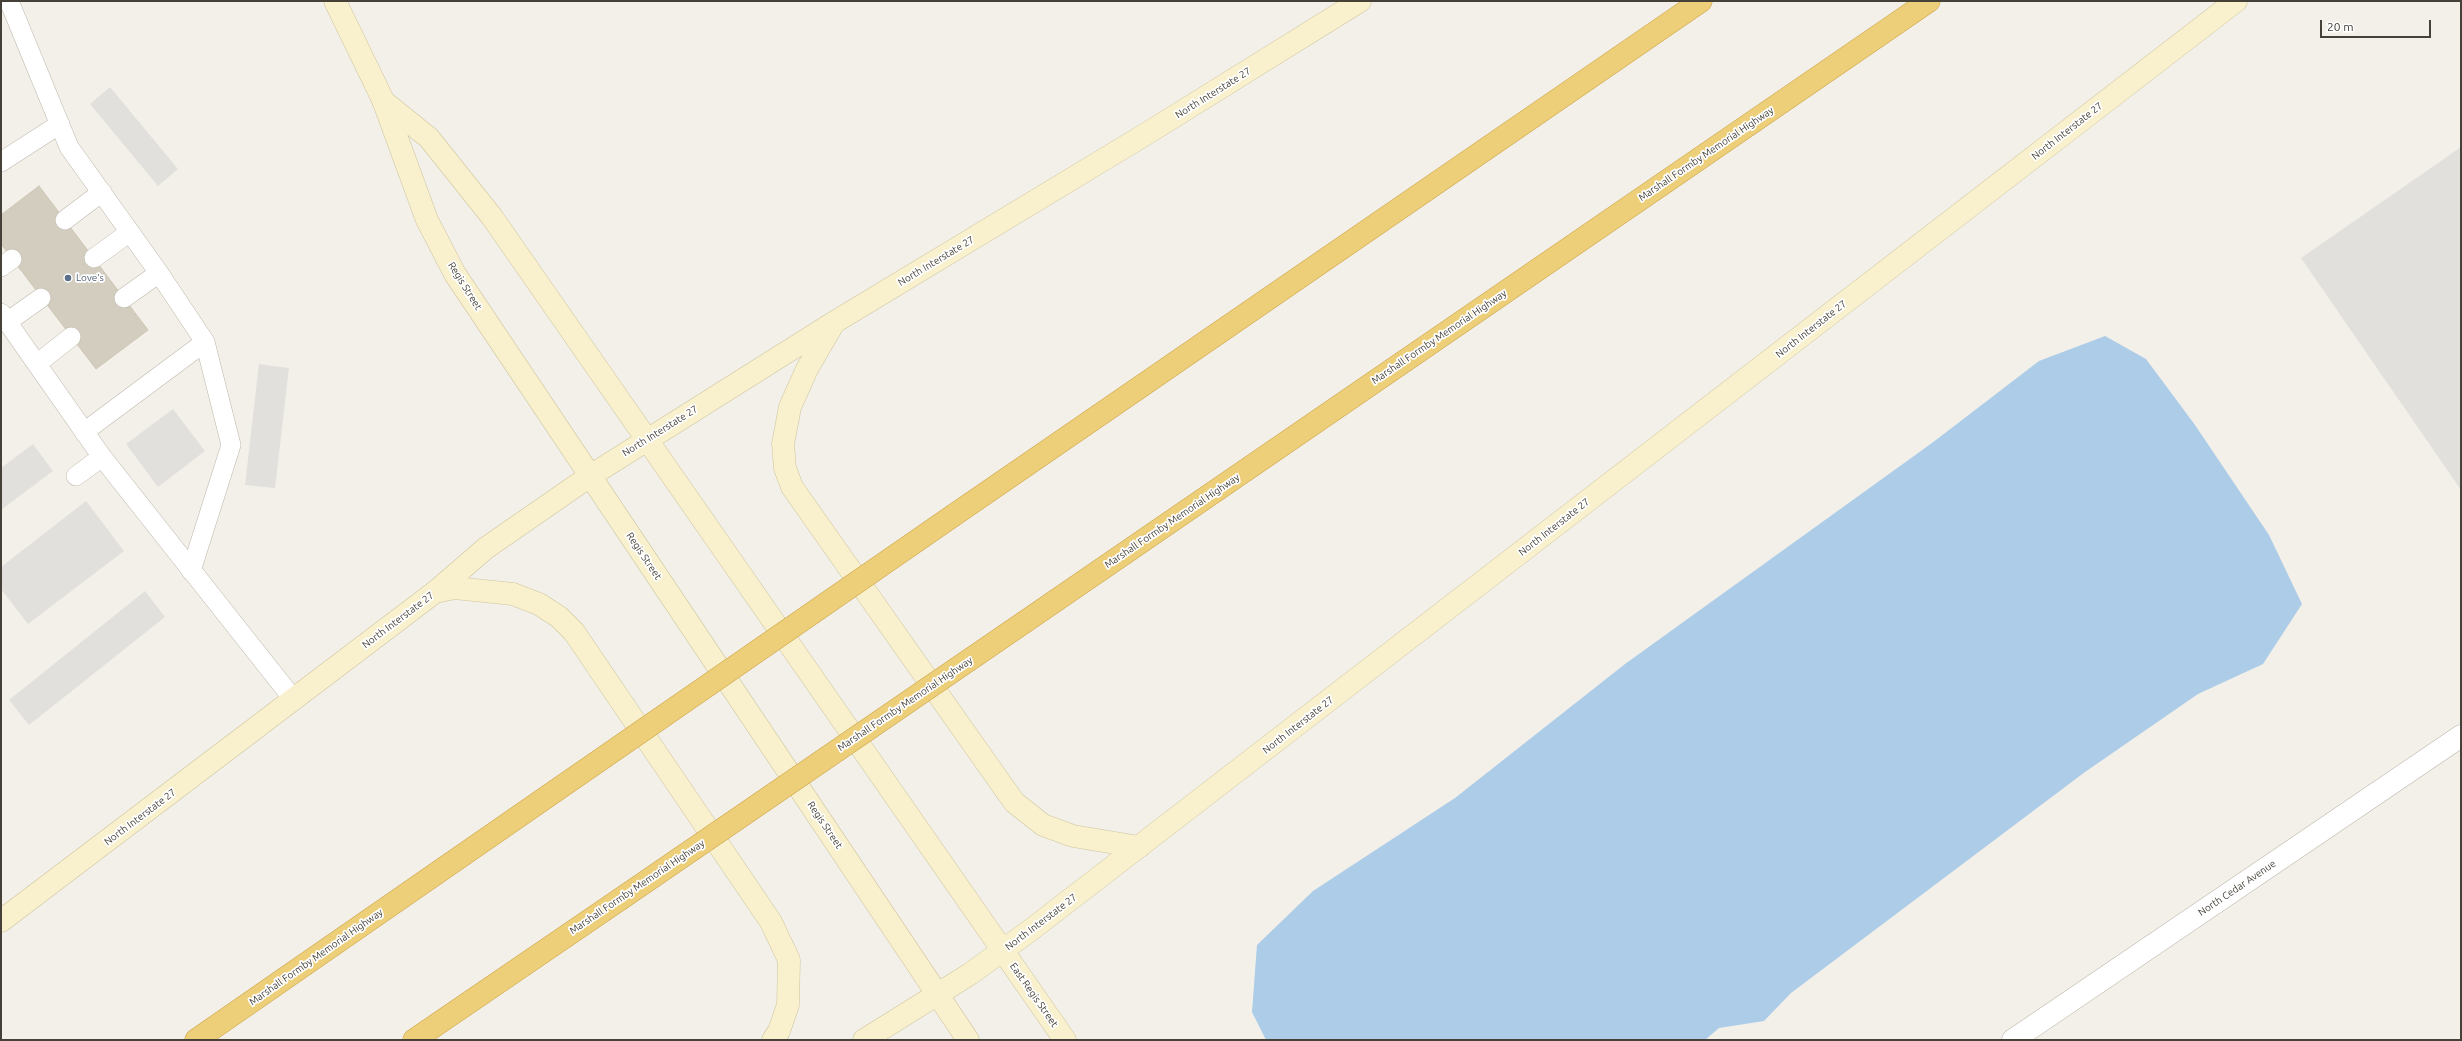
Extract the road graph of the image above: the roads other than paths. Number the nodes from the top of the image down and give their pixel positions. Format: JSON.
{"nodes":[{"id":1,"x":8,"y":1,"type":"edge"},
{"id":2,"x":335,"y":1,"type":"edge"},
{"id":3,"x":1360,"y":1,"type":"edge"},
{"id":4,"x":1701,"y":1,"type":"edge"},
{"id":5,"x":1929,"y":1,"type":"edge"},
{"id":6,"x":2236,"y":1,"type":"edge"},
{"id":7,"x":1,"y":3,"type":"edge"},
{"id":8,"x":383,"y":100,"type":"junction"},
{"id":9,"x":60,"y":124,"type":"junction"},
{"id":10,"x":1,"y":162,"type":"edge"},
{"id":11,"x":102,"y":192,"type":"junction"},
{"id":12,"x":65,"y":220,"type":"dead end"},
{"id":13,"x":130,"y":232,"type":"junction"},
{"id":14,"x":94,"y":258,"type":"dead end"},
{"id":15,"x":160,"y":273,"type":"junction"},
{"id":16,"x":41,"y":298,"type":"dead end"},
{"id":17,"x":124,"y":298,"type":"dead end"},
{"id":18,"x":4,"y":317,"type":"edge"},
{"id":19,"x":833,"y":324,"type":"junction"},
{"id":20,"x":71,"y":337,"type":"dead end"},
{"id":21,"x":205,"y":342,"type":"junction"},
{"id":22,"x":38,"y":363,"type":"junction"},
{"id":23,"x":84,"y":432,"type":"junction"},
{"id":24,"x":647,"y":438,"type":"junction"},
{"id":25,"x":102,"y":457,"type":"junction"},
{"id":26,"x":76,"y":476,"type":"dead end"},
{"id":27,"x":590,"y":476,"type":"junction"},
{"id":28,"x":191,"y":571,"type":"junction"},
{"id":29,"x":435,"y":592,"type":"junction"},
{"id":30,"x":294,"y":700,"type":"junction"},
{"id":31,"x":2461,"y":736,"type":"edge"},
{"id":32,"x":1139,"y":847,"type":"junction"},
{"id":33,"x":1,"y":920,"type":"edge"},
{"id":34,"x":1003,"y":950,"type":"junction"},
{"id":35,"x":938,"y":994,"type":"junction"},
{"id":36,"x":196,"y":1040,"type":"edge"},
{"id":37,"x":414,"y":1040,"type":"edge"},
{"id":38,"x":773,"y":1040,"type":"edge"},
{"id":39,"x":864,"y":1040,"type":"edge"},
{"id":40,"x":968,"y":1040,"type":"edge"},
{"id":41,"x":1065,"y":1040,"type":"edge"},
{"id":42,"x":2013,"y":1040,"type":"edge"}],
"edges":[{"from":1,"to":7,"type":"lane"},
{"from":1,"to":9,"type":"lane"},
{"from":2,"to":8,"type":"main road","name":"Regis Street"},
{"from":3,"to":19,"type":"main road","name":"North Interstate 27"},
{"from":4,"to":36,"type":"highway","name":"Marshall Formby Memorial Highway","bridge":true},
{"from":5,"to":37,"type":"highway","name":"Marshall Formby Memorial Highway","bridge":true},
{"from":6,"to":32,"type":"main road","name":"North Interstate 27"},
{"from":8,"to":24,"type":"main road","name":"Regis Street"},
{"from":8,"to":27,"type":"main road","name":"Regis Street"},
{"from":9,"to":10,"type":"lane"},
{"from":9,"to":11,"type":"lane"},
{"from":11,"to":12,"type":"lane"},
{"from":11,"to":13,"type":"lane"},
{"from":13,"to":14,"type":"lane"},
{"from":13,"to":15,"type":"lane"},
{"from":15,"to":17,"type":"lane"},
{"from":15,"to":21,"type":"lane"},
{"from":16,"to":18,"type":"lane"},
{"from":18,"to":22,"type":"lane"},
{"from":19,"to":24,"type":"main road","name":"North Interstate 27"},
{"from":19,"to":32,"type":"main road"},
{"from":20,"to":22,"type":"lane"},
{"from":21,"to":23,"type":"lane"},
{"from":21,"to":28,"type":"lane"},
{"from":22,"to":23,"type":"lane"},
{"from":23,"to":25,"type":"lane"},
{"from":24,"to":27,"type":"main road","name":"North Interstate 27"},
{"from":24,"to":34,"type":"main road","name":"Regis Street"},
{"from":25,"to":26,"type":"lane"},
{"from":25,"to":28,"type":"lane"},
{"from":27,"to":29,"type":"main road","name":"North Interstate 27"},
{"from":27,"to":35,"type":"main road","name":"Regis Street"},
{"from":28,"to":30,"type":"lane"},
{"from":29,"to":30,"type":"main road","name":"North Interstate 27"},
{"from":29,"to":38,"type":"main road"},
{"from":30,"to":33,"type":"main road","name":"North Interstate 27"},
{"from":31,"to":42,"type":"street","name":"North Cedar Avenue"},
{"from":32,"to":34,"type":"main road","name":"North Interstate 27"},
{"from":34,"to":35,"type":"main road","name":"North Interstate 27"},
{"from":34,"to":41,"type":"main road","name":"East Regis Street"},
{"from":35,"to":39,"type":"main road","name":"North Interstate 27"},
{"from":35,"to":40,"type":"main road"}]}
